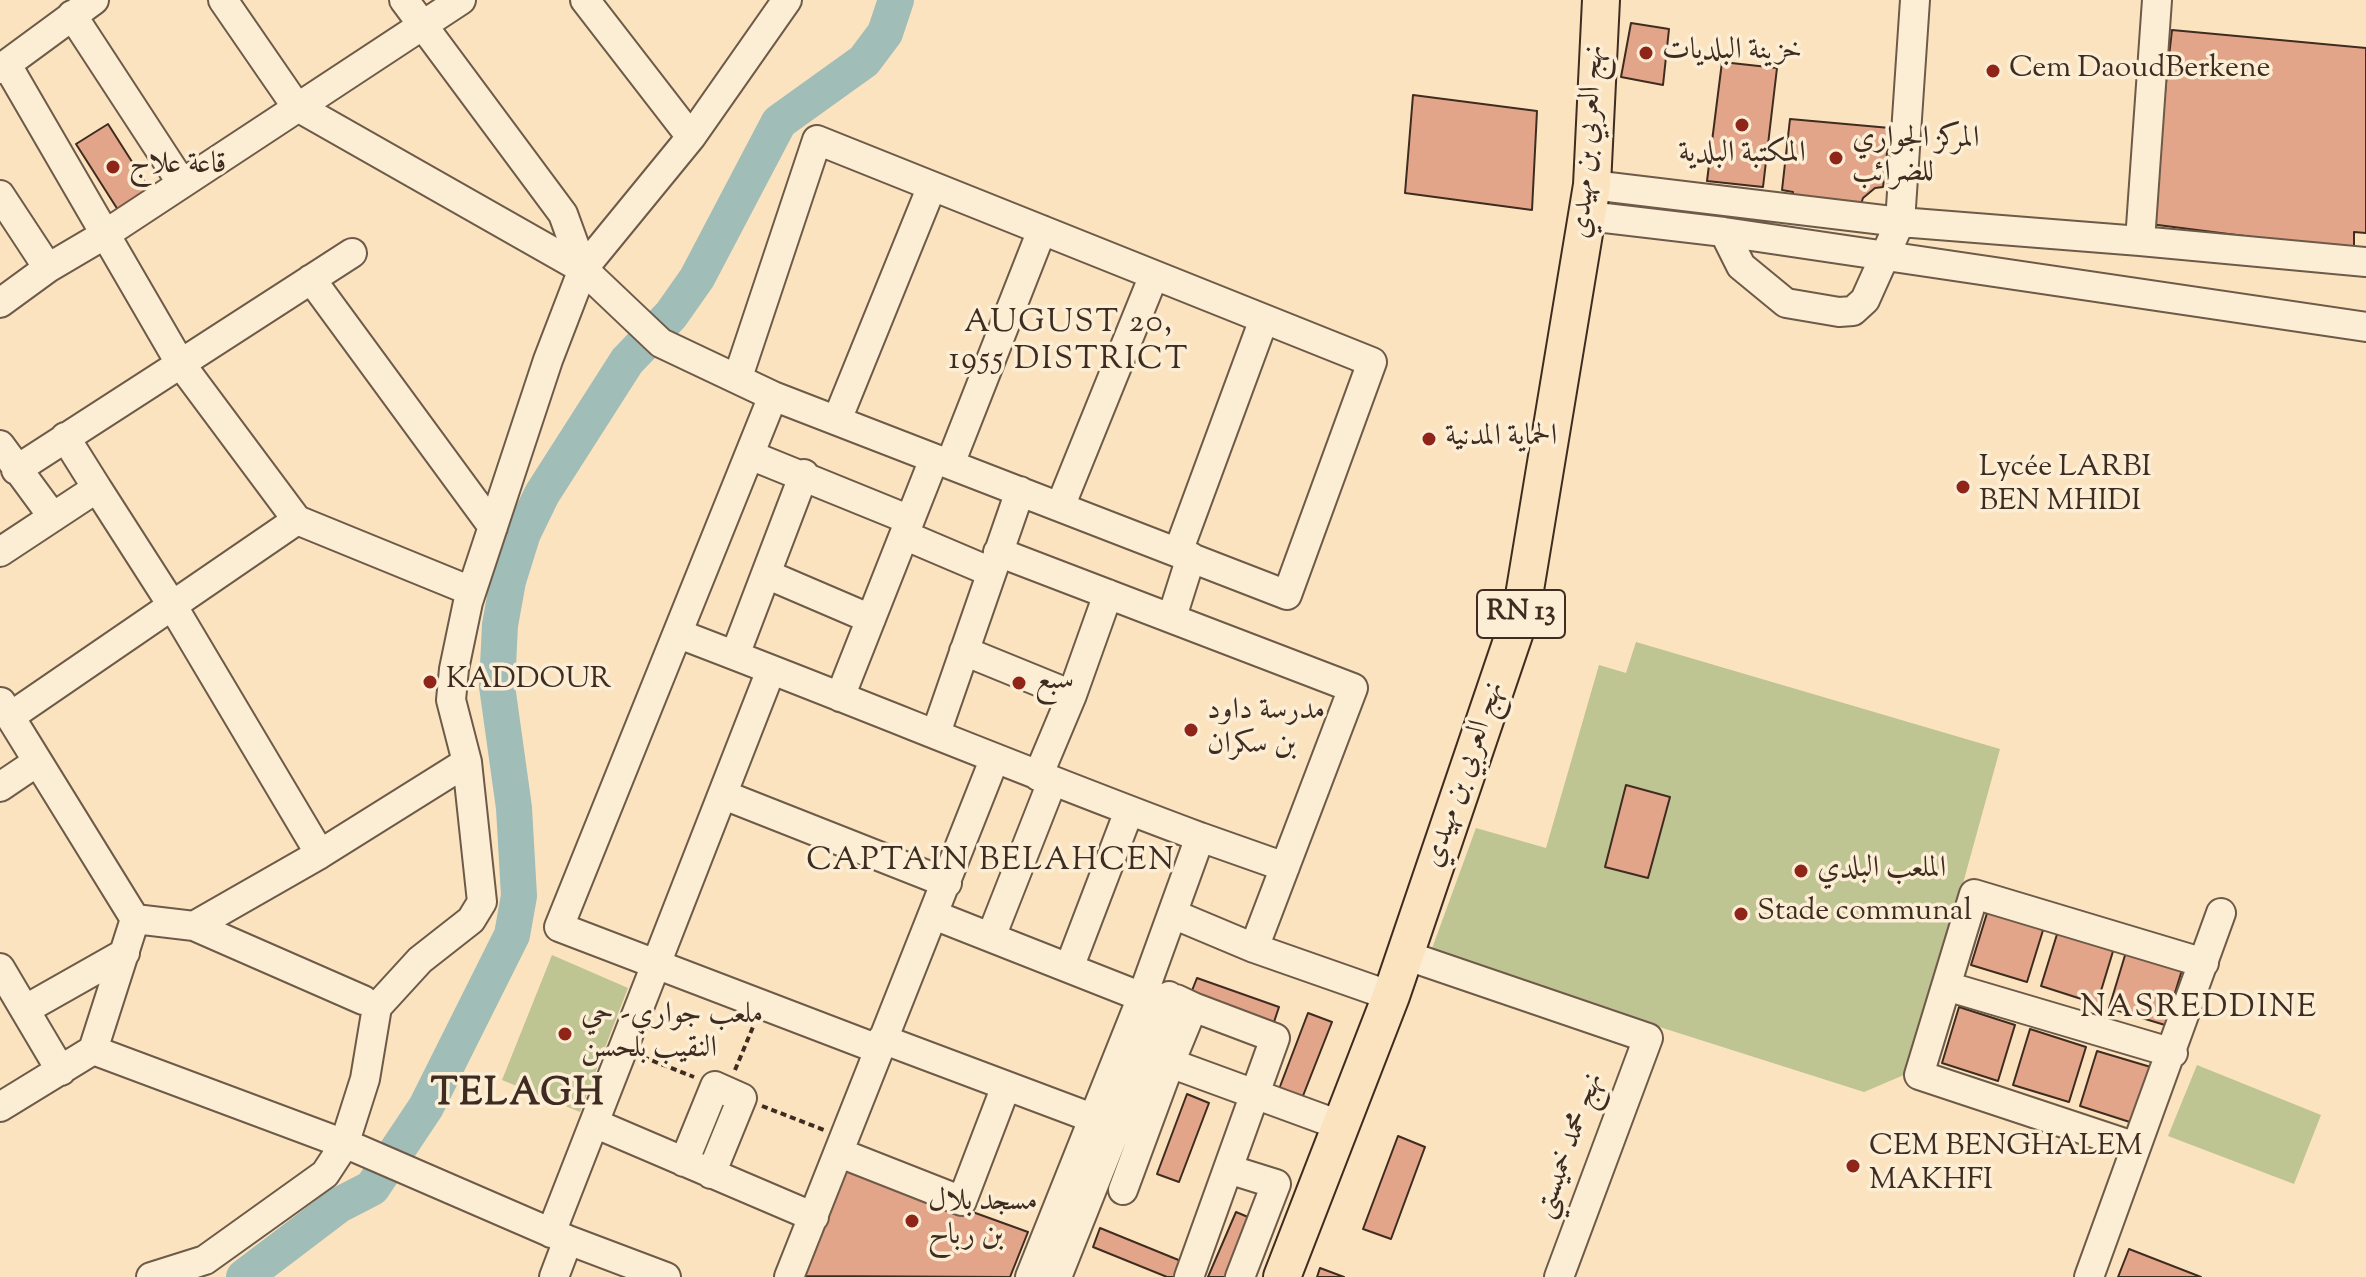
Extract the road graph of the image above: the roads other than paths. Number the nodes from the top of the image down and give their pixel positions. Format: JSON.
{"nodes":[{"id":1,"x":223,"y":0,"type":"edge"},
{"id":2,"x":404,"y":0,"type":"edge"},
{"id":3,"x":461,"y":0,"type":"edge"},
{"id":4,"x":585,"y":0,"type":"edge"},
{"id":5,"x":1915,"y":0,"type":"edge"},
{"id":6,"x":2157,"y":0,"type":"edge"},
{"id":7,"x":778,"y":4,"type":"edge"},
{"id":8,"x":83,"y":7,"type":"edge"},
{"id":9,"x":1600,"y":8,"type":"edge"},
{"id":10,"x":422,"y":27,"type":"junction"},
{"id":11,"x":3,"y":67,"type":"edge"},
{"id":12,"x":296,"y":106,"type":"junction"},
{"id":13,"x":691,"y":137,"type":"junction"},
{"id":14,"x":181,"y":182,"type":"junction"},
{"id":15,"x":932,"y":186,"type":"junction"},
{"id":16,"x":0,"y":195,"type":"edge"},
{"id":17,"x":1590,"y":201,"type":"junction"},
{"id":18,"x":1900,"y":222,"type":"junction"},
{"id":19,"x":1042,"y":230,"type":"junction"},
{"id":20,"x":1724,"y":232,"type":"junction"},
{"id":21,"x":104,"y":235,"type":"junction"},
{"id":22,"x":2140,"y":241,"type":"junction"},
{"id":23,"x":352,"y":253,"type":"dead end"},
{"id":24,"x":1883,"y":256,"type":"junction"},
{"id":25,"x":2366,"y":262,"type":"edge"},
{"id":26,"x":48,"y":268,"type":"junction"},
{"id":27,"x":583,"y":269,"type":"junction"},
{"id":28,"x":1154,"y":275,"type":"junction"},
{"id":29,"x":311,"y":279,"type":"junction"},
{"id":30,"x":0,"y":303,"type":"edge"},
{"id":31,"x":1264,"y":319,"type":"junction"},
{"id":32,"x":2366,"y":327,"type":"edge"},
{"id":33,"x":180,"y":363,"type":"junction"},
{"id":34,"x":738,"y":377,"type":"junction"},
{"id":35,"x":773,"y":396,"type":"junction"},
{"id":36,"x":837,"y":420,"type":"junction"},
{"id":37,"x":65,"y":437,"type":"junction"},
{"id":38,"x":0,"y":445,"type":"edge"},
{"id":39,"x":750,"y":455,"type":"junction"},
{"id":40,"x":942,"y":462,"type":"junction"},
{"id":41,"x":16,"y":470,"type":"junction"},
{"id":42,"x":803,"y":475,"type":"junction"},
{"id":43,"x":97,"y":488,"type":"junction"},
{"id":44,"x":1020,"y":491,"type":"junction"},
{"id":45,"x":1060,"y":507,"type":"junction"},
{"id":46,"x":53,"y":517,"type":"junction"},
{"id":47,"x":297,"y":520,"type":"junction"},
{"id":48,"x":493,"y":527,"type":"junction"},
{"id":49,"x":907,"y":528,"type":"junction"},
{"id":50,"x":0,"y":552,"type":"edge"},
{"id":51,"x":1184,"y":554,"type":"junction"},
{"id":52,"x":995,"y":562,"type":"junction"},
{"id":53,"x":766,"y":574,"type":"junction"},
{"id":54,"x":471,"y":591,"type":"junction"},
{"id":55,"x":1108,"y":594,"type":"junction"},
{"id":56,"x":172,"y":605,"type":"junction"},
{"id":57,"x":1172,"y":617,"type":"junction"},
{"id":58,"x":871,"y":619,"type":"junction"},
{"id":59,"x":679,"y":634,"type":"junction"},
{"id":60,"x":964,"y":651,"type":"junction"},
{"id":61,"x":735,"y":655,"type":"junction"},
{"id":62,"x":771,"y":670,"type":"junction"},
{"id":63,"x":1072,"y":695,"type":"junction"},
{"id":64,"x":840,"y":697,"type":"junction"},
{"id":65,"x":6,"y":709,"type":"edge"},
{"id":66,"x":936,"y":733,"type":"junction"},
{"id":67,"x":994,"y":760,"type":"junction"},
{"id":68,"x":37,"y":762,"type":"junction"},
{"id":69,"x":467,"y":762,"type":"junction"},
{"id":70,"x":1045,"y":779,"type":"junction"},
{"id":71,"x":0,"y":787,"type":"edge"},
{"id":72,"x":724,"y":795,"type":"junction"},
{"id":73,"x":1129,"y":811,"type":"junction"},
{"id":74,"x":1200,"y":837,"type":"junction"},
{"id":75,"x":320,"y":854,"type":"junction"},
{"id":76,"x":1285,"y":867,"type":"junction"},
{"id":77,"x":947,"y":883,"type":"junction"},
{"id":78,"x":2221,"y":913,"type":"dead end"},
{"id":79,"x":1173,"y":914,"type":"junction"},
{"id":80,"x":934,"y":915,"type":"junction"},
{"id":81,"x":135,"y":919,"type":"junction"},
{"id":82,"x":194,"y":926,"type":"junction"},
{"id":83,"x":991,"y":937,"type":"junction"},
{"id":84,"x":1254,"y":948,"type":"junction"},
{"id":85,"x":125,"y":953,"type":"junction"},
{"id":86,"x":1405,"y":955,"type":"junction"},
{"id":87,"x":2204,"y":963,"type":"junction"},
{"id":88,"x":658,"y":966,"type":"junction"},
{"id":89,"x":0,"y":968,"type":"edge"},
{"id":90,"x":1069,"y":968,"type":"junction"},
{"id":91,"x":1946,"y":986,"type":"junction"},
{"id":92,"x":1163,"y":995,"type":"junction"},
{"id":93,"x":1391,"y":996,"type":"junction"},
{"id":94,"x":363,"y":1000,"type":"dead end"},
{"id":95,"x":26,"y":1009,"type":"junction"},
{"id":96,"x":880,"y":1044,"type":"junction"},
{"id":97,"x":93,"y":1050,"type":"junction"},
{"id":98,"x":2173,"y":1053,"type":"junction"},
{"id":99,"x":1170,"y":1063,"type":"junction"},
{"id":100,"x":61,"y":1071,"type":"junction"},
{"id":101,"x":1006,"y":1086,"type":"junction"},
{"id":102,"x":1256,"y":1096,"type":"junction"},
{"id":103,"x":0,"y":1107,"type":"edge"},
{"id":104,"x":1095,"y":1119,"type":"junction"},
{"id":105,"x":594,"y":1123,"type":"junction"},
{"id":106,"x":1342,"y":1126,"type":"junction"},
{"id":107,"x":842,"y":1146,"type":"junction"},
{"id":108,"x":351,"y":1147,"type":"junction"},
{"id":109,"x":2136,"y":1147,"type":"junction"},
{"id":110,"x":684,"y":1162,"type":"junction"},
{"id":111,"x":1228,"y":1169,"type":"junction"},
{"id":112,"x":711,"y":1174,"type":"junction"},
{"id":113,"x":1123,"y":1190,"type":"dead end"},
{"id":114,"x":814,"y":1217,"type":"junction"},
{"id":115,"x":560,"y":1236,"type":"junction"},
{"id":116,"x":151,"y":1277,"type":"edge"},
{"id":117,"x":554,"y":1277,"type":"edge"},
{"id":118,"x":666,"y":1277,"type":"edge"},
{"id":119,"x":789,"y":1277,"type":"edge"},
{"id":120,"x":1030,"y":1277,"type":"edge"},
{"id":121,"x":1057,"y":1277,"type":"edge"},
{"id":122,"x":1189,"y":1277,"type":"edge"},
{"id":123,"x":1240,"y":1277,"type":"edge"},
{"id":124,"x":1282,"y":1277,"type":"edge"},
{"id":125,"x":1559,"y":1277,"type":"edge"},
{"id":126,"x":2089,"y":1277,"type":"edge"}],
"edges":[{"from":1,"to":12,"type":"street"},
{"from":2,"to":10,"type":"street"},
{"from":3,"to":10,"type":"street"},
{"from":4,"to":13,"type":"street"},
{"from":5,"to":18,"type":"street"},
{"from":6,"to":22,"type":"street"},
{"from":7,"to":13,"type":"street"},
{"from":8,"to":11,"type":"street"},
{"from":8,"to":14,"type":"street"},
{"from":9,"to":17,"type":"main road","name":"نهج العربي بن مهيدي","number":"RN 13"},
{"from":10,"to":12,"type":"street"},
{"from":10,"to":27,"type":"street"},
{"from":11,"to":21,"type":"street"},
{"from":12,"to":14,"type":"street"},
{"from":12,"to":27,"type":"street"},
{"from":13,"to":27,"type":"street"},
{"from":14,"to":21,"type":"street"},
{"from":15,"to":19,"type":"street"},
{"from":15,"to":34,"type":"street"},
{"from":15,"to":36,"type":"street"},
{"from":16,"to":26,"type":"street"},
{"from":17,"to":18,"type":"street"},
{"from":17,"to":20,"type":"street"},
{"from":17,"to":86,"type":"main road","name":"نهج العربي بن مهيدي","number":"RN 13"},
{"from":18,"to":22,"type":"street"},
{"from":18,"to":24,"type":"street"},
{"from":19,"to":28,"type":"street"},
{"from":19,"to":40,"type":"street"},
{"from":20,"to":24,"type":"street"},
{"from":20,"to":24,"type":"street"},
{"from":21,"to":26,"type":"street"},
{"from":21,"to":33,"type":"street"},
{"from":22,"to":25,"type":"street"},
{"from":23,"to":29,"type":"street"},
{"from":24,"to":32,"type":"street"},
{"from":26,"to":30,"type":"street"},
{"from":27,"to":34,"type":"street"},
{"from":27,"to":48,"type":"street"},
{"from":28,"to":31,"type":"street"},
{"from":28,"to":45,"type":"street"},
{"from":29,"to":33,"type":"street"},
{"from":29,"to":48,"type":"street"},
{"from":31,"to":51,"type":"street"},
{"from":31,"to":51,"type":"street"},
{"from":33,"to":37,"type":"street"},
{"from":33,"to":47,"type":"street"},
{"from":34,"to":35,"type":"street"},
{"from":35,"to":36,"type":"street"},
{"from":35,"to":39,"type":"street"},
{"from":36,"to":40,"type":"street"},
{"from":37,"to":41,"type":"street"},
{"from":37,"to":43,"type":"street"},
{"from":38,"to":41,"type":"street"},
{"from":39,"to":42,"type":"street"},
{"from":39,"to":59,"type":"street"},
{"from":40,"to":44,"type":"street"},
{"from":40,"to":49,"type":"street"},
{"from":41,"to":46,"type":"street"},
{"from":42,"to":49,"type":"street"},
{"from":42,"to":53,"type":"street"},
{"from":43,"to":46,"type":"street"},
{"from":43,"to":56,"type":"street"},
{"from":44,"to":45,"type":"street"},
{"from":44,"to":52,"type":"street"},
{"from":45,"to":51,"type":"street"},
{"from":46,"to":50,"type":"street"},
{"from":47,"to":54,"type":"street"},
{"from":47,"to":56,"type":"street"},
{"from":48,"to":54,"type":"street"},
{"from":49,"to":52,"type":"street"},
{"from":49,"to":58,"type":"street"},
{"from":51,"to":57,"type":"street"},
{"from":52,"to":55,"type":"street"},
{"from":52,"to":60,"type":"street"},
{"from":53,"to":58,"type":"street"},
{"from":53,"to":61,"type":"street"},
{"from":54,"to":69,"type":"street"},
{"from":55,"to":57,"type":"street"},
{"from":55,"to":63,"type":"street"},
{"from":56,"to":65,"type":"street"},
{"from":56,"to":75,"type":"street"},
{"from":57,"to":76,"type":"street"},
{"from":58,"to":64,"type":"street"},
{"from":59,"to":61,"type":"street"},
{"from":59,"to":88,"type":"street"},
{"from":60,"to":63,"type":"street"},
{"from":60,"to":66,"type":"street"},
{"from":61,"to":62,"type":"street"},
{"from":62,"to":64,"type":"street"},
{"from":62,"to":72,"type":"street"},
{"from":63,"to":70,"type":"street"},
{"from":64,"to":66,"type":"street"},
{"from":65,"to":68,"type":"street"},
{"from":66,"to":67,"type":"street"},
{"from":67,"to":70,"type":"street"},
{"from":67,"to":77,"type":"street"},
{"from":68,"to":71,"type":"street"},
{"from":68,"to":81,"type":"street"},
{"from":69,"to":75,"type":"street"},
{"from":69,"to":108,"type":"street"},
{"from":70,"to":73,"type":"street"},
{"from":70,"to":83,"type":"street"},
{"from":72,"to":77,"type":"street"},
{"from":72,"to":88,"type":"street"},
{"from":73,"to":74,"type":"street"},
{"from":73,"to":90,"type":"street"},
{"from":74,"to":76,"type":"street"},
{"from":74,"to":79,"type":"street"},
{"from":75,"to":82,"type":"street"},
{"from":76,"to":84,"type":"street"},
{"from":77,"to":80,"type":"street"},
{"from":78,"to":87,"type":"street"},
{"from":79,"to":84,"type":"street"},
{"from":79,"to":92,"type":"street"},
{"from":80,"to":83,"type":"street"},
{"from":80,"to":96,"type":"street"},
{"from":81,"to":82,"type":"street"},
{"from":81,"to":85,"type":"street"},
{"from":82,"to":94,"type":"street"},
{"from":83,"to":90,"type":"street"},
{"from":84,"to":93,"type":"street"},
{"from":85,"to":95,"type":"street"},
{"from":85,"to":97,"type":"street"},
{"from":86,"to":93,"type":"main road","name":"نهج العربي بن مهيدي","number":"RN 13"},
{"from":86,"to":125,"type":"street","name":"نهج محمد خميستي"},
{"from":87,"to":91,"type":"street"},
{"from":87,"to":98,"type":"street"},
{"from":88,"to":96,"type":"street"},
{"from":88,"to":105,"type":"street"},
{"from":89,"to":95,"type":"street"},
{"from":90,"to":92,"type":"street"},
{"from":91,"to":98,"type":"street"},
{"from":91,"to":109,"type":"street"},
{"from":92,"to":99,"type":"street"},
{"from":92,"to":102,"type":"street"},
{"from":92,"to":104,"type":"street"},
{"from":92,"to":121,"type":"street"},
{"from":93,"to":106,"type":"main road","name":"نهج العربي بن مهيدي","number":"RN 13"},
{"from":95,"to":100,"type":"street"},
{"from":96,"to":101,"type":"street"},
{"from":96,"to":107,"type":"street"},
{"from":97,"to":100,"type":"street"},
{"from":97,"to":108,"type":"street"},
{"from":98,"to":109,"type":"street"},
{"from":99,"to":102,"type":"street"},
{"from":99,"to":113,"type":"street"},
{"from":100,"to":103,"type":"street"},
{"from":101,"to":104,"type":"street"},
{"from":101,"to":107,"type":"street"},
{"from":102,"to":106,"type":"street"},
{"from":102,"to":111,"type":"street"},
{"from":104,"to":120,"type":"street"},
{"from":105,"to":110,"type":"street"},
{"from":105,"to":115,"type":"street"},
{"from":106,"to":124,"type":"main road","name":"نهج العربي بن مهيدي","number":"RN 13"},
{"from":107,"to":114,"type":"street"},
{"from":108,"to":115,"type":"street"},
{"from":108,"to":116,"type":"street"},
{"from":109,"to":126,"type":"street"},
{"from":110,"to":112,"type":"street"},
{"from":110,"to":112,"type":"street"},
{"from":111,"to":122,"type":"street"},
{"from":111,"to":123,"type":"street"},
{"from":112,"to":114,"type":"street"},
{"from":114,"to":119,"type":"street"},
{"from":115,"to":117,"type":"street"},
{"from":115,"to":118,"type":"street"}]}
